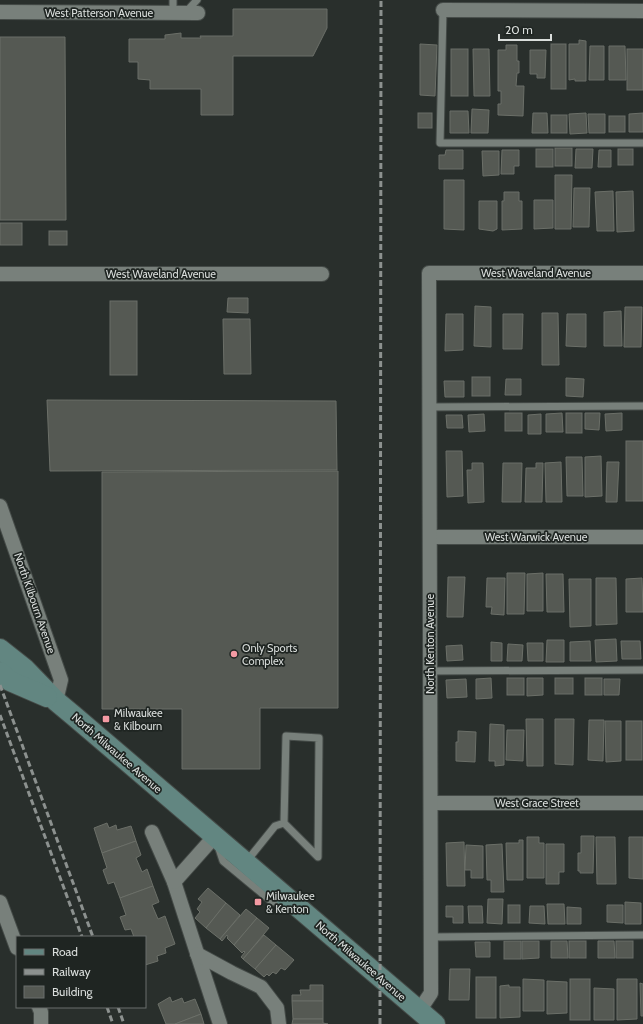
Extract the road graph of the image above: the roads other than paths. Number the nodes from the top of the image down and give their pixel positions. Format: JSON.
{"nodes":[{"id":1,"x":185,"y":8,"type":"edge"},
{"id":2,"x":443,"y":10,"type":"joint"},
{"id":3,"x":643,"y":10,"type":"edge"},
{"id":4,"x":0,"y":12,"type":"edge"},
{"id":5,"x":643,"y":143,"type":"edge"},
{"id":6,"x":429,"y":273,"type":"joint"},
{"id":7,"x":643,"y":273,"type":"edge"},
{"id":8,"x":0,"y":274,"type":"edge"},
{"id":9,"x":322,"y":274,"type":"dead end"},
{"id":10,"x":643,"y":406,"type":"edge"},
{"id":11,"x":430,"y":407,"type":"junction"},
{"id":12,"x":0,"y":506,"type":"edge"},
{"id":13,"x":430,"y":537,"type":"junction"},
{"id":14,"x":643,"y":537,"type":"edge"},
{"id":15,"x":0,"y":649,"type":"edge"},
{"id":16,"x":643,"y":670,"type":"edge"},
{"id":17,"x":430,"y":671,"type":"junction"},
{"id":18,"x":0,"y":672,"type":"edge"},
{"id":19,"x":56,"y":701,"type":"junction"},
{"id":20,"x":431,"y":803,"type":"junction"},
{"id":21,"x":643,"y":803,"type":"edge"},
{"id":22,"x":284,"y":823,"type":"junction"},
{"id":23,"x":152,"y":832,"type":"dead end"},
{"id":24,"x":214,"y":836,"type":"junction"},
{"id":25,"x":246,"y":862,"type":"junction"},
{"id":26,"x":174,"y":882,"type":"junction"},
{"id":27,"x":0,"y":902,"type":"edge"},
{"id":28,"x":305,"y":914,"type":"junction"},
{"id":29,"x":643,"y":935,"type":"edge"},
{"id":30,"x":431,"y":937,"type":"junction"},
{"id":31,"x":16,"y":945,"type":"edge"},
{"id":32,"x":197,"y":954,"type":"junction"},
{"id":33,"x":39,"y":1008,"type":"edge"},
{"id":34,"x":419,"y":1011,"type":"junction"},
{"id":35,"x":41,"y":1024,"type":"edge"},
{"id":36,"x":220,"y":1024,"type":"edge"},
{"id":37,"x":279,"y":1024,"type":"edge"},
{"id":38,"x":435,"y":1024,"type":"edge"}],
"edges":[{"from":1,"to":4,"type":"street","name":"West Patterson Avenue"},
{"from":2,"to":3,"type":"street"},
{"from":2,"to":5,"type":"lane"},
{"from":6,"to":7,"type":"street","name":"West Waveland Avenue"},
{"from":6,"to":11,"type":"street","name":"North Kenton Avenue"},
{"from":8,"to":9,"type":"street","name":"West Waveland Avenue"},
{"from":10,"to":11,"type":"lane"},
{"from":11,"to":13,"type":"street","name":"North Kenton Avenue"},
{"from":12,"to":19,"type":"street","name":"North Kilbourn Avenue"},
{"from":13,"to":14,"type":"street","name":"West Warwick Avenue"},
{"from":13,"to":17,"type":"street","name":"North Kenton Avenue"},
{"from":15,"to":19,"type":"main road","name":"North Milwaukee Avenue"},
{"from":16,"to":17,"type":"lane"},
{"from":17,"to":20,"type":"street","name":"North Kenton Avenue"},
{"from":18,"to":19,"type":"main road","name":"North Milwaukee Avenue"},
{"from":19,"to":24,"type":"main road","name":"North Milwaukee Avenue"},
{"from":20,"to":21,"type":"street","name":"West Grace Street"},
{"from":20,"to":30,"type":"street","name":"North Kenton Avenue"},
{"from":22,"to":22,"type":"lane"},
{"from":22,"to":25,"type":"lane"},
{"from":23,"to":26,"type":"street"},
{"from":24,"to":25,"type":"main road","name":"North Milwaukee Avenue"},
{"from":24,"to":26,"type":"street"},
{"from":24,"to":28,"type":"lane"},
{"from":25,"to":28,"type":"main road","name":"North Milwaukee Avenue"},
{"from":26,"to":32,"type":"street"},
{"from":27,"to":31,"type":"street"},
{"from":28,"to":34,"type":"main road","name":"North Milwaukee Avenue"},
{"from":29,"to":30,"type":"lane"},
{"from":30,"to":34,"type":"street","name":"North Kenton Avenue"},
{"from":32,"to":36,"type":"street"},
{"from":32,"to":37,"type":"street"},
{"from":33,"to":35,"type":"street"},
{"from":34,"to":38,"type":"main road","name":"North Milwaukee Avenue"}]}
